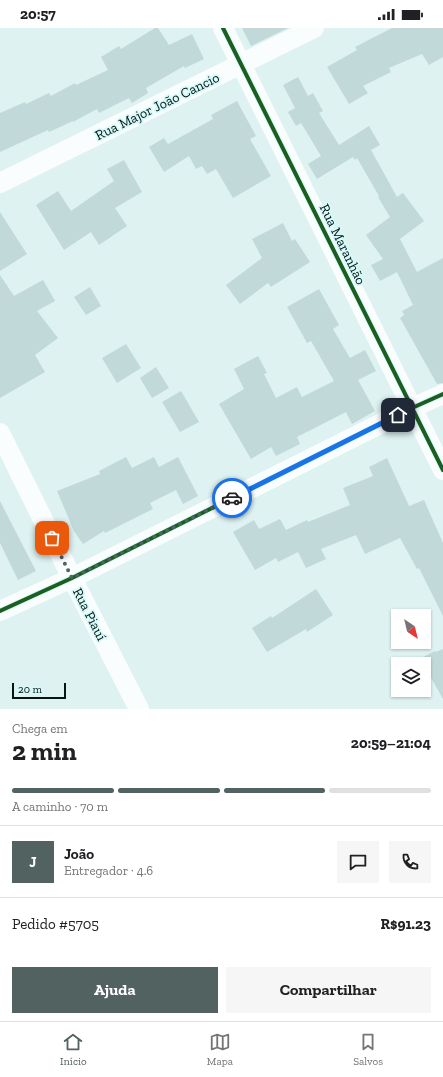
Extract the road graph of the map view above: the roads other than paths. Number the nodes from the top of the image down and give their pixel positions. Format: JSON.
{"nodes":[{"id":1,"x":223,"y":28,"type":"edge"},
{"id":2,"x":314,"y":28,"type":"edge"},
{"id":3,"x":241,"y":65,"type":"junction"},
{"id":4,"x":0,"y":183,"type":"edge"},
{"id":5,"x":443,"y":394,"type":"edge"},
{"id":6,"x":412,"y":408,"type":"junction"},
{"id":7,"x":0,"y":433,"type":"edge"},
{"id":8,"x":443,"y":470,"type":"edge"},
{"id":9,"x":72,"y":578,"type":"junction"},
{"id":10,"x":0,"y":611,"type":"edge"},
{"id":11,"x":139,"y":709,"type":"edge"}],
"edges":[{"from":1,"to":3,"type":"street","name":"Rua Maranhão"},
{"from":2,"to":3,"type":"street","name":"Rua Major João Cancio"},
{"from":3,"to":4,"type":"street","name":"Rua Major João Cancio"},
{"from":3,"to":6,"type":"street","name":"Rua Maranhão"},
{"from":5,"to":6,"type":"street"},
{"from":6,"to":8,"type":"street","name":"Rua Maranhão"},
{"from":6,"to":9,"type":"street"},
{"from":7,"to":9,"type":"street","name":"Rua Piauí"},
{"from":9,"to":10,"type":"street"},
{"from":9,"to":11,"type":"street","name":"Rua Piauí"}]}
